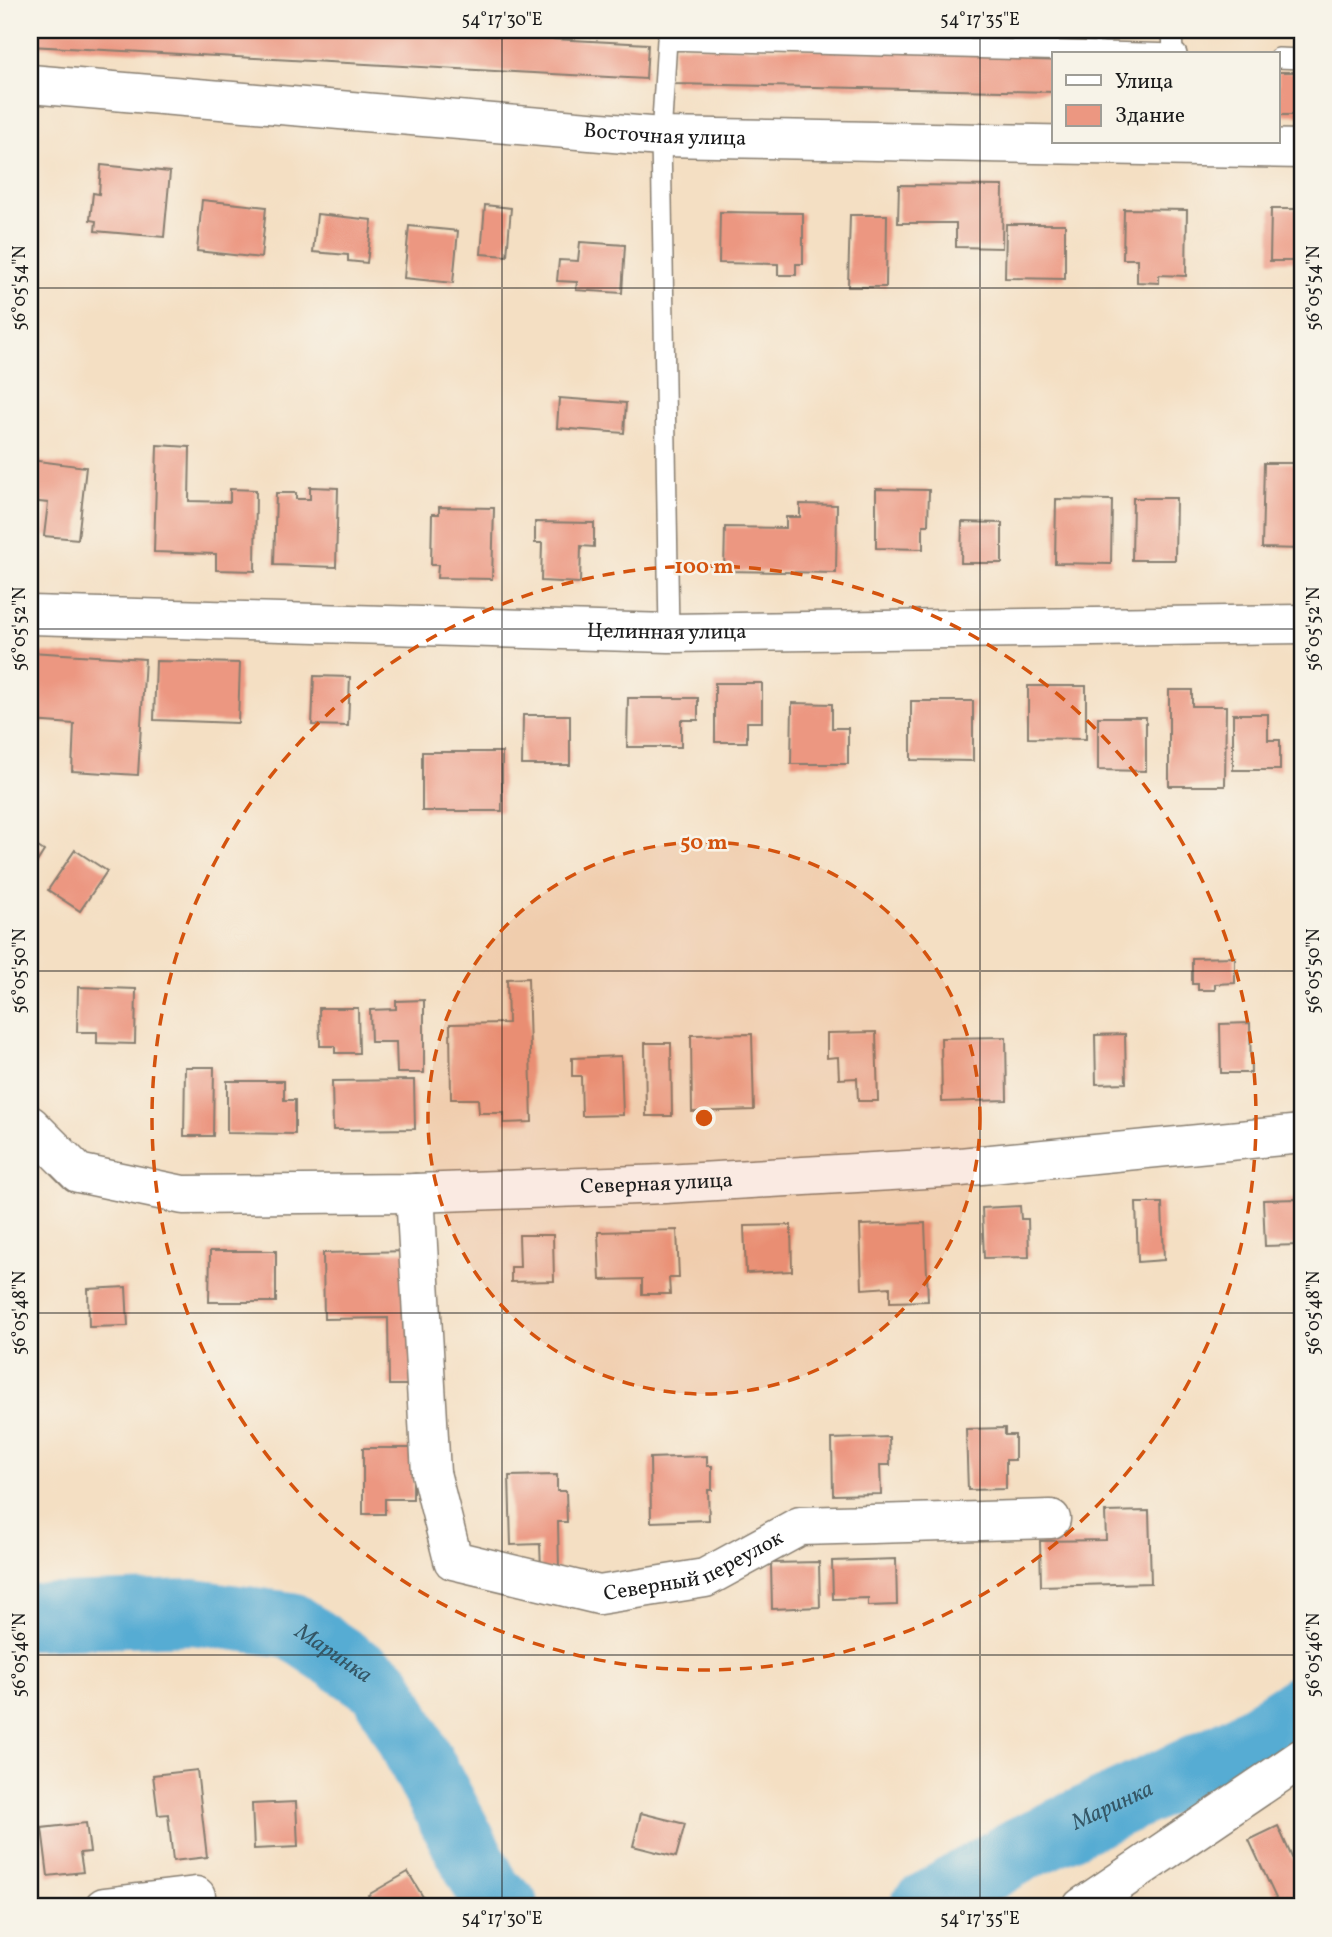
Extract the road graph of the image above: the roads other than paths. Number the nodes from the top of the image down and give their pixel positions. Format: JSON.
{"nodes":[{"id":1,"x":1172,"y":30,"type":"edge"},
{"id":2,"x":1102,"y":52,"type":"edge"},
{"id":3,"x":1175,"y":52,"type":"edge"},
{"id":4,"x":1280,"y":58,"type":"edge"},
{"id":5,"x":1302,"y":59,"type":"edge"},
{"id":6,"x":30,"y":84,"type":"edge"},
{"id":7,"x":661,"y":136,"type":"junction"},
{"id":8,"x":1052,"y":144,"type":"edge"},
{"id":9,"x":1055,"y":144,"type":"edge"},
{"id":10,"x":1302,"y":149,"type":"edge"},
{"id":11,"x":30,"y":615,"type":"edge"},
{"id":12,"x":1302,"y":624,"type":"edge"},
{"id":13,"x":669,"y":633,"type":"junction"},
{"id":14,"x":30,"y":1125,"type":"edge"},
{"id":15,"x":1302,"y":1133,"type":"edge"},
{"id":16,"x":415,"y":1193,"type":"junction"},
{"id":17,"x":1051,"y":1519,"type":"dead end"},
{"id":18,"x":1302,"y":1758,"type":"edge"},
{"id":19,"x":196,"y":1896,"type":"dead end"},
{"id":20,"x":103,"y":1907,"type":"edge"},
{"id":21,"x":1082,"y":1907,"type":"edge"}],
"edges":[{"from":1,"to":3,"type":"lane"},
{"from":2,"to":7,"type":"lane"},
{"from":4,"to":5,"type":"lane"},
{"from":6,"to":7,"type":"street","name":"Восточная улица"},
{"from":7,"to":8,"type":"street","name":"Восточная улица"},
{"from":7,"to":13,"type":"lane"},
{"from":9,"to":10,"type":"street","name":"Восточная улица"},
{"from":11,"to":13,"type":"street","name":"Целинная улица"},
{"from":12,"to":13,"type":"street","name":"Целинная улица"},
{"from":14,"to":16,"type":"street","name":"Северная улица"},
{"from":15,"to":16,"type":"street","name":"Северная улица"},
{"from":16,"to":17,"type":"street","name":"Северный переулок"},
{"from":18,"to":21,"type":"street"},
{"from":19,"to":20,"type":"street"}]}
